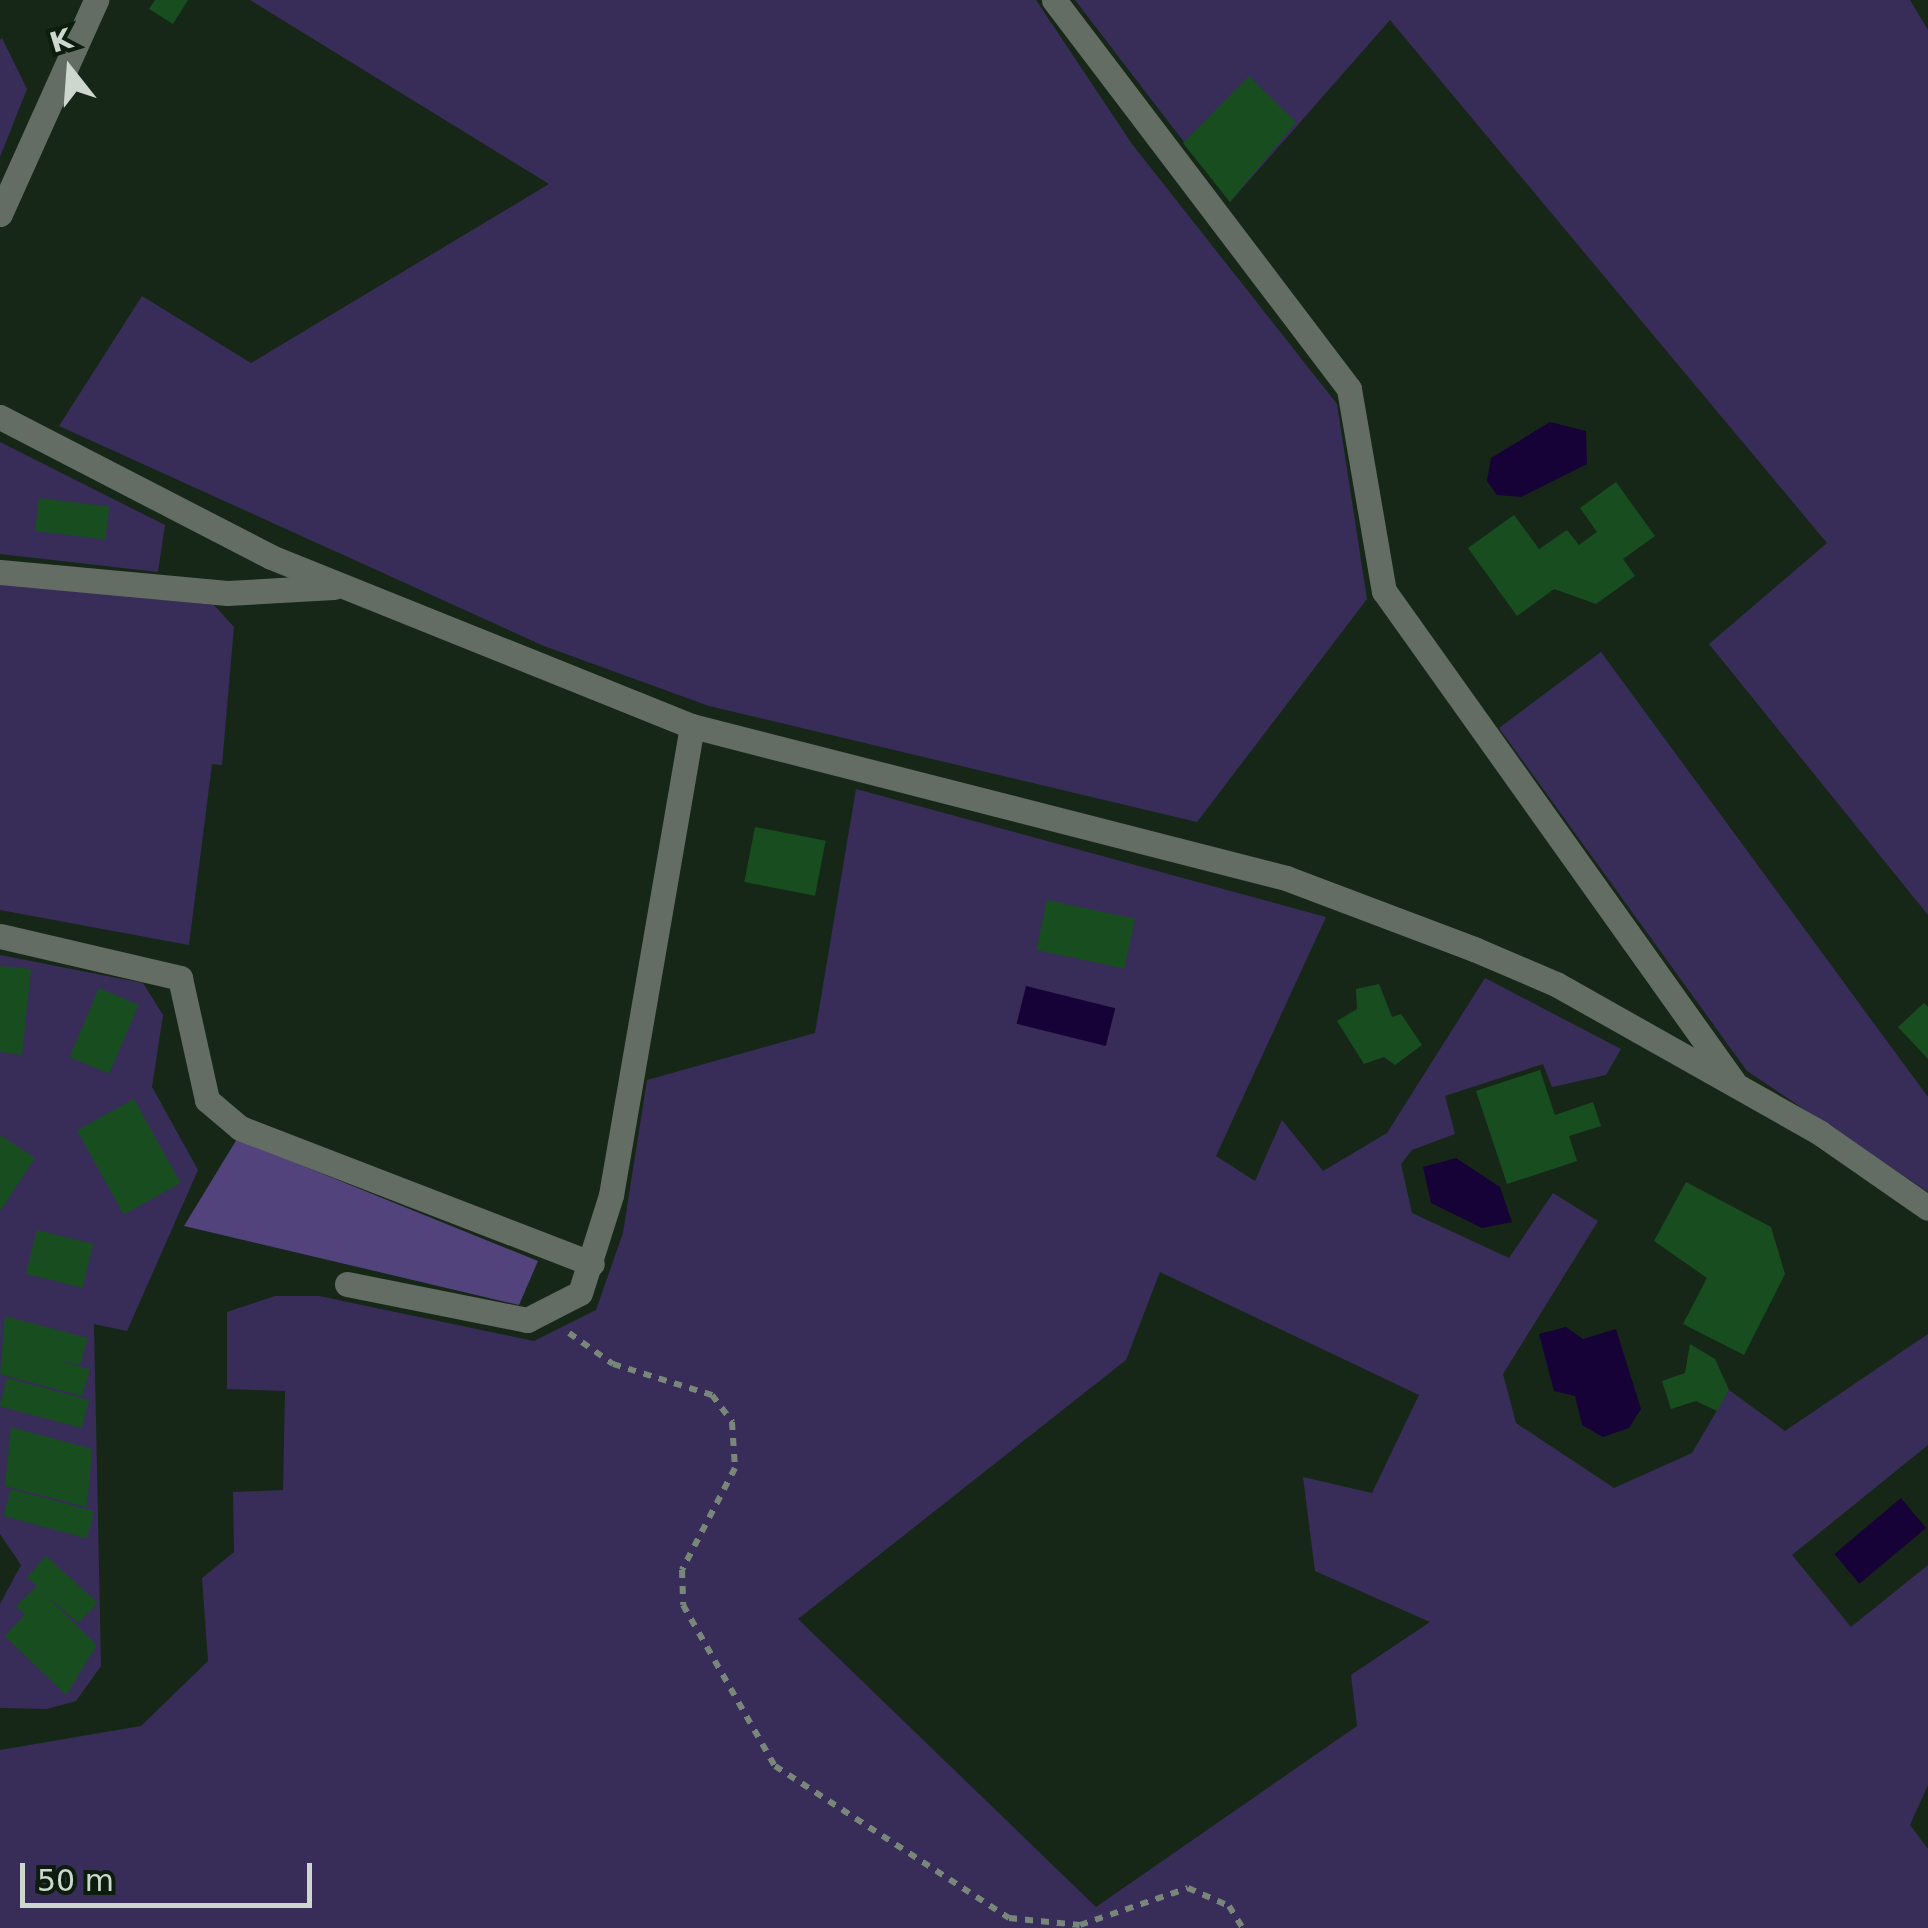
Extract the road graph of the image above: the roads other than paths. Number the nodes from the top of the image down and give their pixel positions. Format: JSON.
{"nodes":[{"id":1,"x":96,"y":0,"type":"edge"},
{"id":2,"x":1054,"y":0,"type":"edge"},
{"id":3,"x":0,"y":214,"type":"edge"},
{"id":4,"x":0,"y":417,"type":"edge"},
{"id":5,"x":0,"y":572,"type":"edge"},
{"id":6,"x":340,"y":586,"type":"junction"},
{"id":7,"x":692,"y":726,"type":"junction"},
{"id":8,"x":0,"y":936,"type":"edge"},
{"id":9,"x":1737,"y":1086,"type":"junction"},
{"id":10,"x":1928,"y":1208,"type":"edge"},
{"id":11,"x":592,"y":1264,"type":"junction"},
{"id":12,"x":347,"y":1284,"type":"dead end"}],
"edges":[{"from":1,"to":3,"type":"street"},
{"from":2,"to":9,"type":"street"},
{"from":4,"to":6,"type":"street"},
{"from":5,"to":6,"type":"street"},
{"from":6,"to":7,"type":"street"},
{"from":7,"to":9,"type":"street"},
{"from":7,"to":11,"type":"street"},
{"from":8,"to":11,"type":"street"},
{"from":9,"to":10,"type":"street"},
{"from":11,"to":12,"type":"street"}]}
